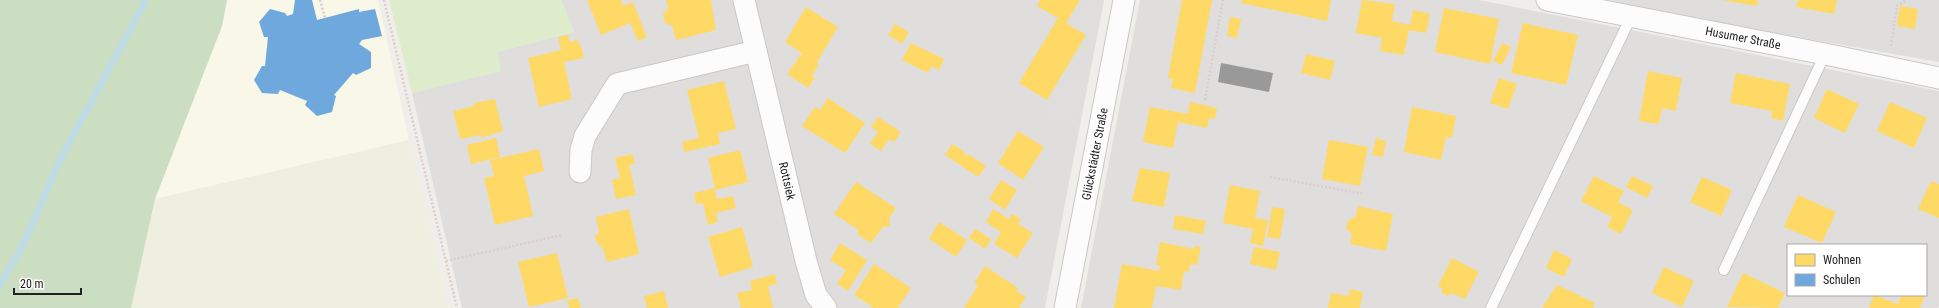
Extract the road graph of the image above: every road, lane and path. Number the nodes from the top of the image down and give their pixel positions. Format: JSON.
{"nodes":[{"id":1,"x":320,"y":0,"type":"edge"},
{"id":2,"x":384,"y":0,"type":"edge"},
{"id":3,"x":744,"y":0,"type":"edge"},
{"id":4,"x":1124,"y":0,"type":"edge"},
{"id":5,"x":1223,"y":0,"type":"edge"},
{"id":6,"x":1548,"y":0,"type":"edge"},
{"id":7,"x":1907,"y":0,"type":"edge"},
{"id":8,"x":325,"y":18,"type":"dead end"},
{"id":9,"x":1631,"y":18,"type":"junction"},
{"id":10,"x":756,"y":51,"type":"junction"},
{"id":11,"x":1825,"y":54,"type":"junction"},
{"id":12,"x":1887,"y":67,"type":"junction"},
{"id":13,"x":1939,"y":78,"type":"edge"},
{"id":14,"x":1205,"y":100,"type":"dead end"},
{"id":15,"x":580,"y":172,"type":"dead end"},
{"id":16,"x":1270,"y":177,"type":"dead end"},
{"id":17,"x":1364,"y":194,"type":"dead end"},
{"id":18,"x":562,"y":235,"type":"dead end"},
{"id":19,"x":446,"y":261,"type":"junction"},
{"id":20,"x":1724,"y":270,"type":"dead end"},
{"id":21,"x":457,"y":308,"type":"edge"},
{"id":22,"x":826,"y":308,"type":"edge"},
{"id":23,"x":1064,"y":308,"type":"edge"},
{"id":24,"x":1491,"y":308,"type":"edge"}],
"edges":[{"from":1,"to":8,"type":"path"},
{"from":2,"to":19,"type":"path"},
{"from":3,"to":10,"type":"street","name":"Rottsiek"},
{"from":4,"to":23,"type":"street","name":"Glückstädter Straße"},
{"from":5,"to":14,"type":"path"},
{"from":6,"to":9,"type":"street","name":"Husumer Straße"},
{"from":7,"to":12,"type":"path"},
{"from":9,"to":11,"type":"street","name":"Husumer Straße"},
{"from":9,"to":24,"type":"lane"},
{"from":10,"to":15,"type":"street"},
{"from":10,"to":22,"type":"street","name":"Rottsiek"},
{"from":11,"to":12,"type":"street","name":"Husumer Straße"},
{"from":11,"to":20,"type":"lane"},
{"from":12,"to":13,"type":"street","name":"Husumer Straße"},
{"from":16,"to":17,"type":"path"},
{"from":18,"to":19,"type":"path"},
{"from":19,"to":21,"type":"path"}]}
